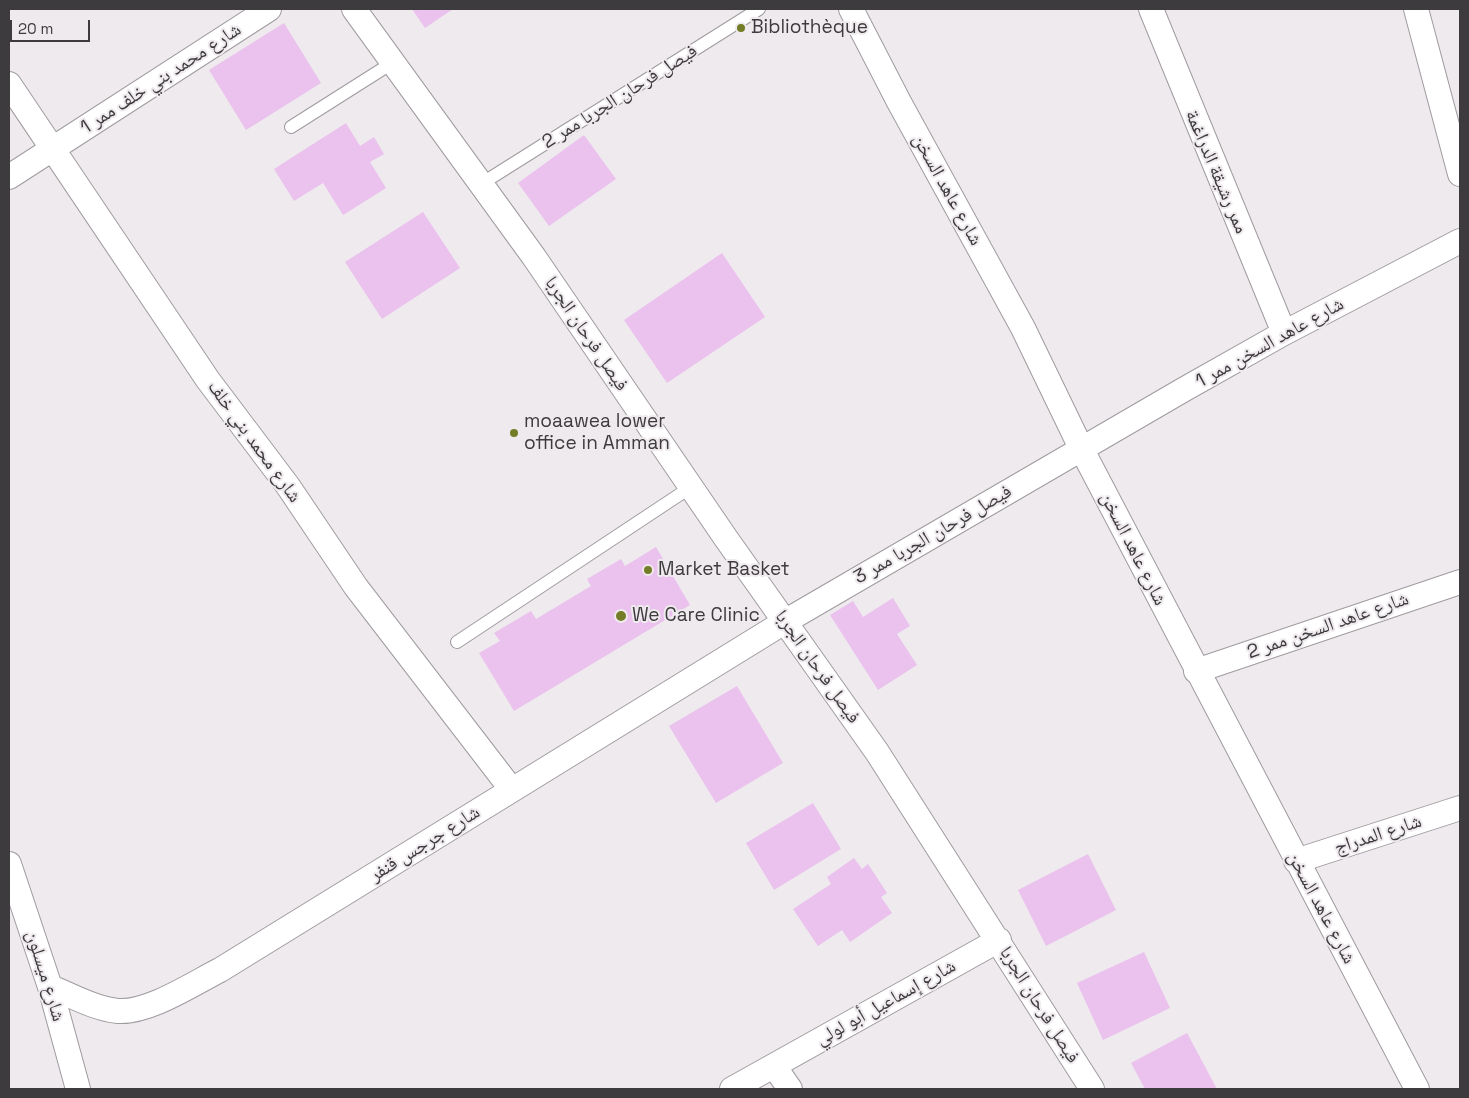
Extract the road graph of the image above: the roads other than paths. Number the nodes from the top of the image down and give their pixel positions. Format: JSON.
{"nodes":[{"id":1,"x":270,"y":9,"type":"edge"},
{"id":2,"x":354,"y":9,"type":"edge"},
{"id":3,"x":759,"y":9,"type":"edge"},
{"id":4,"x":851,"y":9,"type":"edge"},
{"id":5,"x":1151,"y":9,"type":"edge"},
{"id":6,"x":1416,"y":9,"type":"edge"},
{"id":7,"x":392,"y":63,"type":"junction"},
{"id":8,"x":9,"y":84,"type":"edge"},
{"id":9,"x":290,"y":127,"type":"dead end"},
{"id":10,"x":53,"y":149,"type":"junction"},
{"id":11,"x":1460,"y":174,"type":"edge"},
{"id":12,"x":9,"y":177,"type":"edge"},
{"id":13,"x":480,"y":184,"type":"junction"},
{"id":14,"x":1460,"y":241,"type":"edge"},
{"id":15,"x":1284,"y":334,"type":"junction"},
{"id":16,"x":1081,"y":448,"type":"junction"},
{"id":17,"x":691,"y":487,"type":"junction"},
{"id":18,"x":1460,"y":582,"type":"edge"},
{"id":19,"x":786,"y":622,"type":"junction"},
{"id":20,"x":457,"y":642,"type":"dead end"},
{"id":21,"x":1196,"y":671,"type":"junction"},
{"id":22,"x":512,"y":790,"type":"junction"},
{"id":23,"x":1460,"y":808,"type":"edge"},
{"id":24,"x":1296,"y":862,"type":"junction"},
{"id":25,"x":9,"y":864,"type":"edge"},
{"id":26,"x":999,"y":940,"type":"junction"},
{"id":27,"x":50,"y":986,"type":"junction"},
{"id":28,"x":774,"y":1066,"type":"junction"},
{"id":29,"x":78,"y":1089,"type":"edge"},
{"id":30,"x":732,"y":1089,"type":"edge"},
{"id":31,"x":790,"y":1089,"type":"edge"},
{"id":32,"x":1092,"y":1089,"type":"edge"},
{"id":33,"x":1417,"y":1089,"type":"edge"}],
"edges":[{"from":1,"to":10,"type":"street","name":"شارع محمد بني خلف ممر 1"},
{"from":2,"to":7,"type":"street","name":"فيصل فرحان الجربا"},
{"from":3,"to":13,"type":"lane","name":"فيصل فرحان الجربا ممر 2"},
{"from":4,"to":16,"type":"street","name":"شارع عاهد السخن"},
{"from":5,"to":15,"type":"street","name":"ممر رشيقة الدراغمة"},
{"from":6,"to":11,"type":"street"},
{"from":7,"to":9,"type":"lane"},
{"from":7,"to":13,"type":"street","name":"فيصل فرحان الجربا"},
{"from":8,"to":10,"type":"street","name":"شارع محمد بني خلف"},
{"from":10,"to":12,"type":"street","name":"شارع محمد بني خلف ممر 1"},
{"from":10,"to":22,"type":"street","name":"شارع محمد بني خلف"},
{"from":13,"to":17,"type":"street","name":"فيصل فرحان الجربا"},
{"from":14,"to":15,"type":"street","name":"شارع عاهد السخن ممر 1"},
{"from":15,"to":16,"type":"street","name":"شارع عاهد السخن ممر 1"},
{"from":16,"to":19,"type":"street","name":"فيصل فرحان الجربا ممر 3"},
{"from":16,"to":21,"type":"street","name":"شارع عاهد السخن"},
{"from":17,"to":19,"type":"street","name":"فيصل فرحان الجربا"},
{"from":17,"to":20,"type":"lane"},
{"from":18,"to":21,"type":"street","name":"شارع عاهد السخن ممر 2"},
{"from":19,"to":22,"type":"street","name":"شارع جرجس قنفر"},
{"from":19,"to":26,"type":"street","name":"فيصل فرحان الجربا"},
{"from":21,"to":24,"type":"street","name":"شارع عاهد السخن"},
{"from":22,"to":27,"type":"street","name":"شارع جرجس قنفر"},
{"from":23,"to":24,"type":"street","name":"شارع المدراج"},
{"from":24,"to":33,"type":"street","name":"شارع عاهد السخن"},
{"from":25,"to":27,"type":"street","name":"شارع ميسلون"},
{"from":26,"to":28,"type":"street","name":"شارع إسماعيل أبو لولي"},
{"from":26,"to":32,"type":"street","name":"فيصل فرحان الجربا"},
{"from":27,"to":29,"type":"street","name":"شارع ميسلون"},
{"from":28,"to":30,"type":"street","name":"شارع إسماعيل أبو لولي"},
{"from":28,"to":31,"type":"street"}]}
